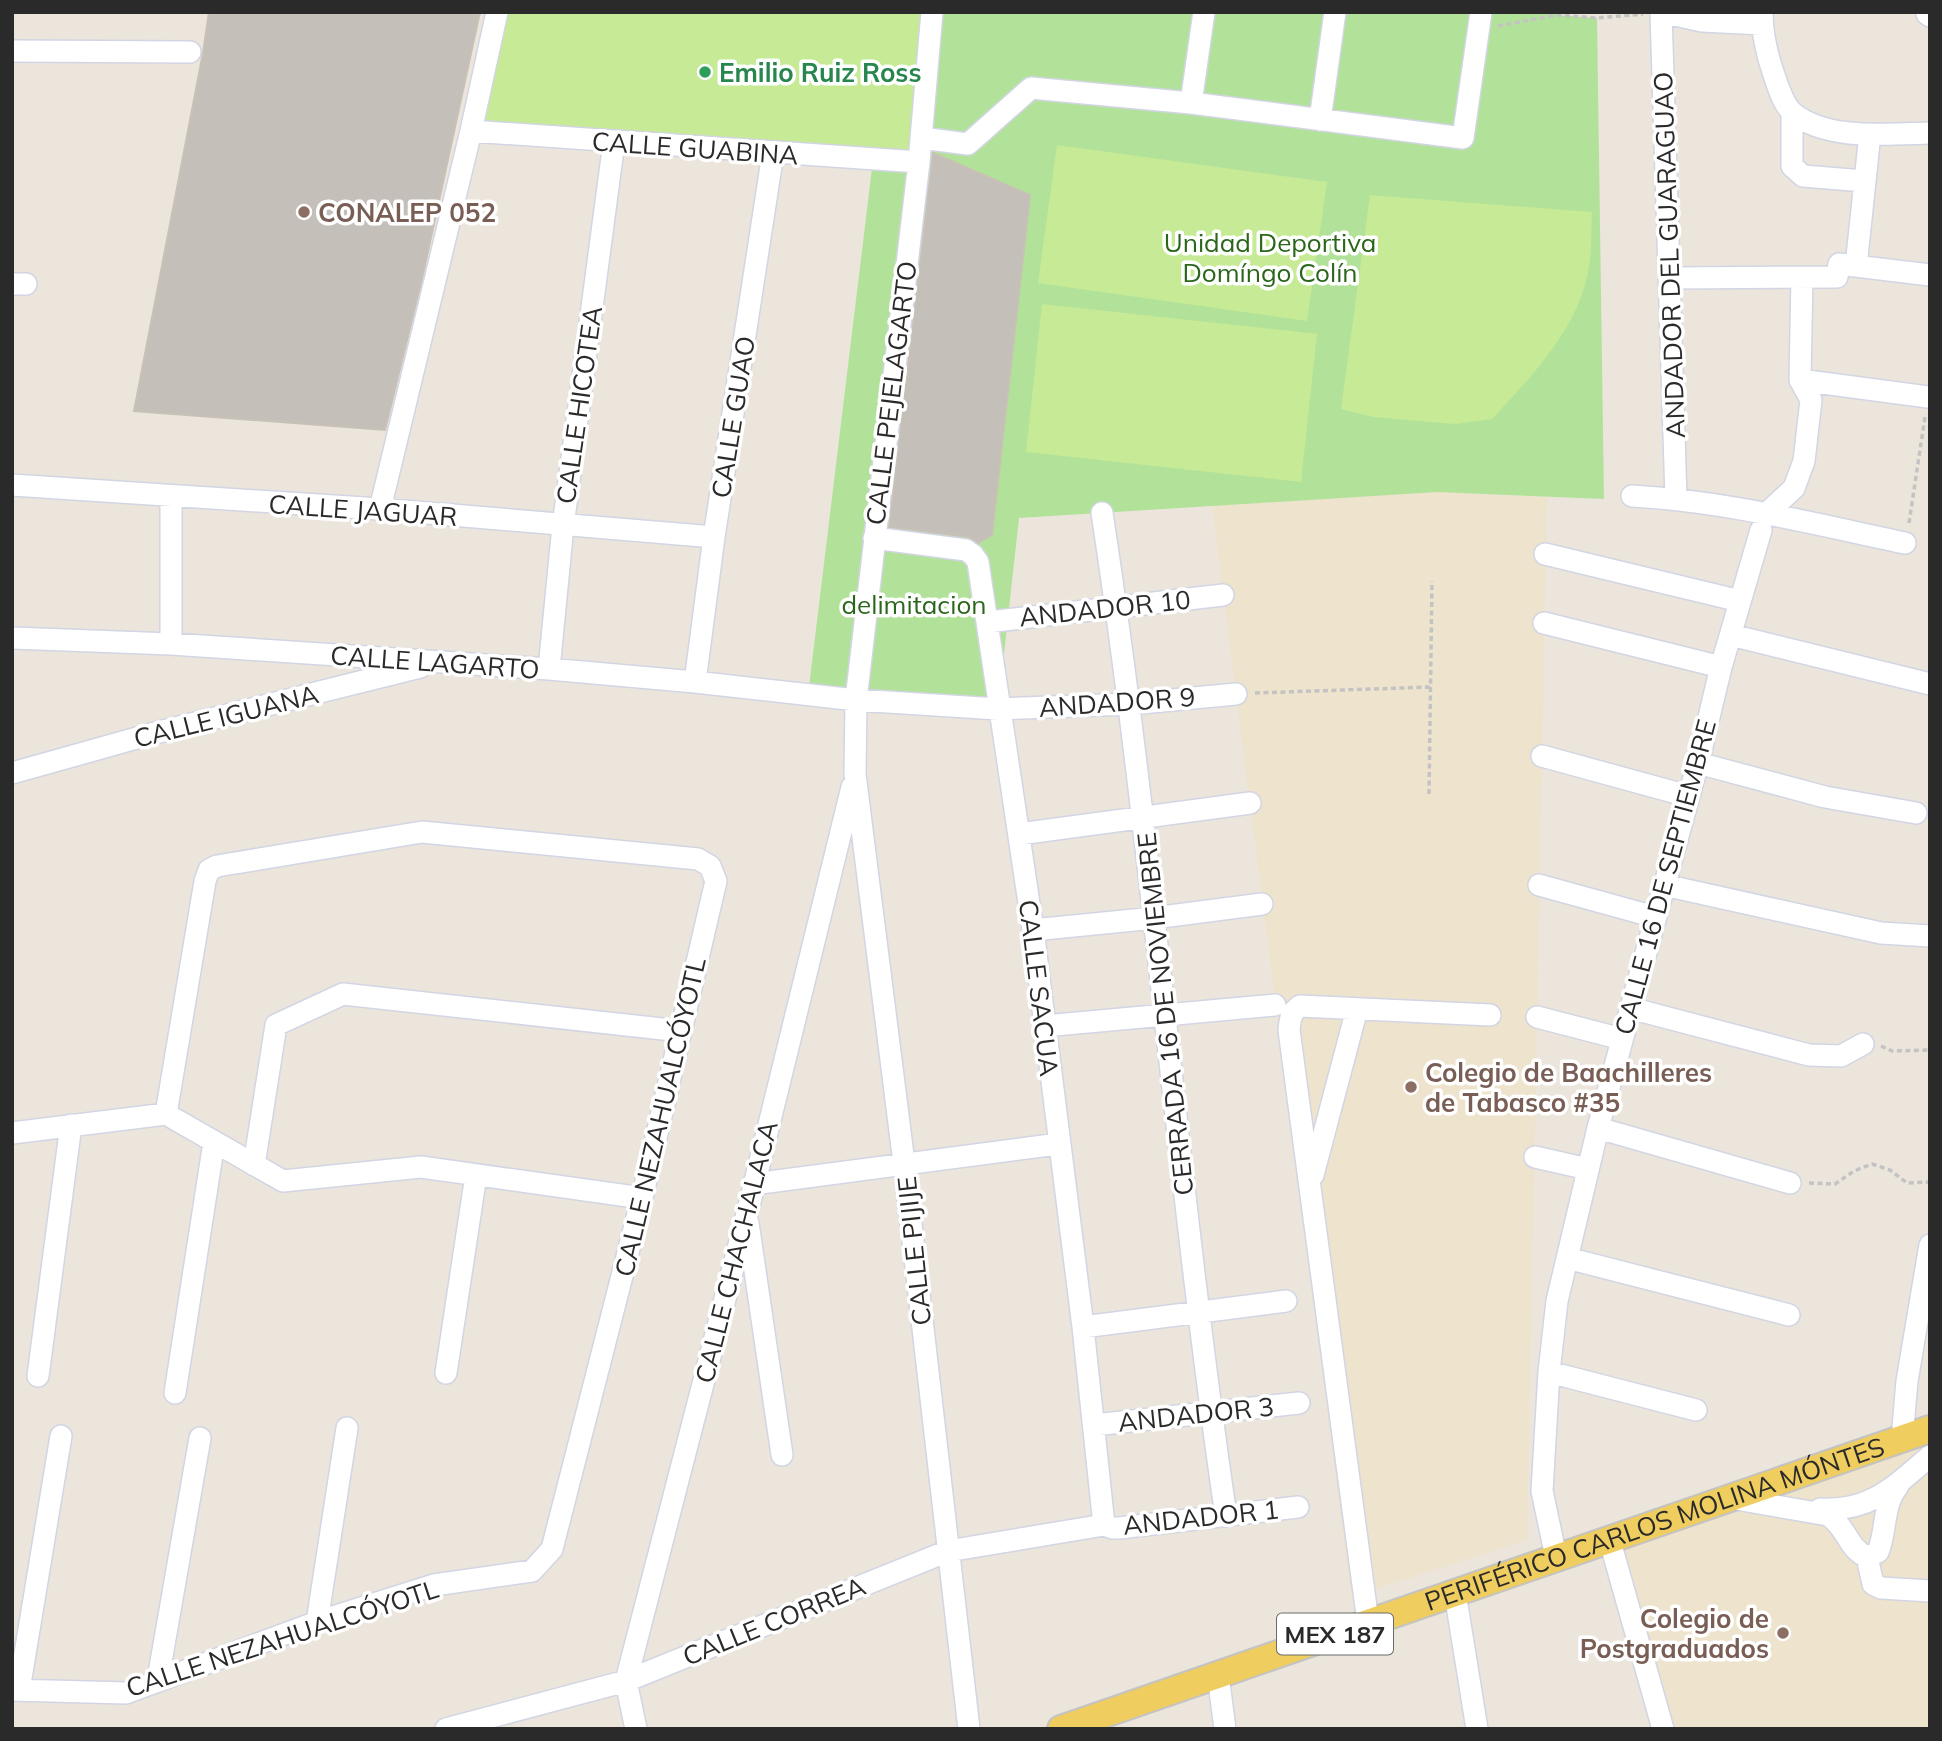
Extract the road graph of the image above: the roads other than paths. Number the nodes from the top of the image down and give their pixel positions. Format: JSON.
{"nodes":[{"id":1,"x":497,"y":12,"type":"edge"},
{"id":2,"x":932,"y":12,"type":"edge"},
{"id":3,"x":1204,"y":12,"type":"edge"},
{"id":4,"x":1335,"y":12,"type":"edge"},
{"id":5,"x":1661,"y":12,"type":"edge"},
{"id":6,"x":1762,"y":18,"type":"edge"},
{"id":7,"x":1480,"y":21,"type":"edge"},
{"id":8,"x":12,"y":51,"type":"edge"},
{"id":9,"x":190,"y":52,"type":"dead end"},
{"id":10,"x":1191,"y":103,"type":"junction"},
{"id":11,"x":1792,"y":112,"type":"junction"},
{"id":12,"x":1320,"y":120,"type":"junction"},
{"id":13,"x":471,"y":131,"type":"junction"},
{"id":14,"x":1930,"y":133,"type":"edge"},
{"id":15,"x":1870,"y":134,"type":"junction"},
{"id":16,"x":921,"y":138,"type":"junction"},
{"id":17,"x":614,"y":142,"type":"junction"},
{"id":18,"x":773,"y":153,"type":"junction"},
{"id":19,"x":919,"y":162,"type":"junction"},
{"id":20,"x":1864,"y":181,"type":"junction"},
{"id":21,"x":1856,"y":266,"type":"junction"},
{"id":22,"x":1930,"y":275,"type":"edge"},
{"id":23,"x":1802,"y":277,"type":"junction"},
{"id":24,"x":1671,"y":278,"type":"junction"},
{"id":25,"x":1800,"y":380,"type":"junction"},
{"id":26,"x":1928,"y":397,"type":"edge"},
{"id":27,"x":12,"y":485,"type":"edge"},
{"id":28,"x":1632,"y":496,"type":"dead end"},
{"id":29,"x":171,"y":497,"type":"junction"},
{"id":30,"x":1676,"y":499,"type":"junction"},
{"id":31,"x":380,"y":509,"type":"junction"},
{"id":32,"x":1102,"y":513,"type":"dead end"},
{"id":33,"x":1763,"y":522,"type":"junction"},
{"id":34,"x":563,"y":526,"type":"junction"},
{"id":35,"x":715,"y":537,"type":"junction"},
{"id":36,"x":874,"y":538,"type":"junction"},
{"id":37,"x":1906,"y":543,"type":"road end"},
{"id":38,"x":1545,"y":554,"type":"dead end"},
{"id":39,"x":1223,"y":595,"type":"dead end"},
{"id":40,"x":1740,"y":601,"type":"junction"},
{"id":41,"x":1117,"y":608,"type":"junction"},
{"id":42,"x":988,"y":622,"type":"junction"},
{"id":43,"x":1544,"y":623,"type":"dead end"},
{"id":44,"x":1731,"y":635,"type":"junction"},
{"id":45,"x":12,"y":638,"type":"edge"},
{"id":46,"x":172,"y":645,"type":"junction"},
{"id":47,"x":440,"y":662,"type":"junction"},
{"id":48,"x":1720,"y":667,"type":"junction"},
{"id":49,"x":549,"y":669,"type":"junction"},
{"id":50,"x":695,"y":682,"type":"junction"},
{"id":51,"x":1930,"y":684,"type":"edge"},
{"id":52,"x":1236,"y":694,"type":"road end"},
{"id":53,"x":856,"y":700,"type":"junction"},
{"id":54,"x":1130,"y":704,"type":"junction"},
{"id":55,"x":998,"y":709,"type":"junction"},
{"id":56,"x":1542,"y":757,"type":"dead end"},
{"id":57,"x":1698,"y":763,"type":"junction"},
{"id":58,"x":12,"y":773,"type":"edge"},
{"id":59,"x":855,"y":774,"type":"junction"},
{"id":60,"x":1688,"y":796,"type":"junction"},
{"id":61,"x":1250,"y":803,"type":"dead end"},
{"id":62,"x":1916,"y":813,"type":"dead end"},
{"id":63,"x":1143,"y":818,"type":"junction"},
{"id":64,"x":1019,"y":835,"type":"junction"},
{"id":65,"x":1539,"y":884,"type":"dead end"},
{"id":66,"x":1664,"y":886,"type":"junction"},
{"id":67,"x":1262,"y":904,"type":"dead end"},
{"id":68,"x":1655,"y":917,"type":"junction"},
{"id":69,"x":1154,"y":918,"type":"junction"},
{"id":70,"x":1033,"y":930,"type":"junction"},
{"id":71,"x":1930,"y":936,"type":"edge"},
{"id":72,"x":1275,"y":1005,"type":"dead end"},
{"id":73,"x":1630,"y":1008,"type":"junction"},
{"id":74,"x":1357,"y":1009,"type":"junction"},
{"id":75,"x":1164,"y":1013,"type":"junction"},
{"id":76,"x":1490,"y":1015,"type":"dead end"},
{"id":77,"x":1537,"y":1017,"type":"dead end"},
{"id":78,"x":1044,"y":1026,"type":"junction"},
{"id":79,"x":681,"y":1031,"type":"junction"},
{"id":80,"x":1622,"y":1039,"type":"junction"},
{"id":81,"x":1863,"y":1044,"type":"road end"},
{"id":82,"x":166,"y":1114,"type":"junction"},
{"id":83,"x":71,"y":1125,"type":"junction"},
{"id":84,"x":1598,"y":1128,"type":"junction"},
{"id":85,"x":12,"y":1133,"type":"edge"},
{"id":86,"x":215,"y":1142,"type":"junction"},
{"id":87,"x":1058,"y":1144,"type":"junction"},
{"id":88,"x":1535,"y":1157,"type":"dead end"},
{"id":89,"x":904,"y":1163,"type":"junction"},
{"id":90,"x":254,"y":1165,"type":"junction"},
{"id":91,"x":1588,"y":1169,"type":"junction"},
{"id":92,"x":476,"y":1175,"type":"junction"},
{"id":93,"x":1790,"y":1183,"type":"road end"},
{"id":94,"x":753,"y":1184,"type":"junction"},
{"id":95,"x":1310,"y":1187,"type":"junction"},
{"id":96,"x":642,"y":1198,"type":"junction"},
{"id":97,"x":747,"y":1214,"type":"junction"},
{"id":98,"x":1930,"y":1245,"type":"edge"},
{"id":99,"x":1567,"y":1258,"type":"junction"},
{"id":100,"x":1286,"y":1301,"type":"dead end"},
{"id":101,"x":1199,"y":1312,"type":"junction"},
{"id":102,"x":1789,"y":1315,"type":"dead end"},
{"id":103,"x":1083,"y":1327,"type":"junction"},
{"id":104,"x":1549,"y":1372,"type":"junction"},
{"id":105,"x":446,"y":1373,"type":"dead end"},
{"id":106,"x":38,"y":1376,"type":"dead end"},
{"id":107,"x":175,"y":1393,"type":"dead end"},
{"id":108,"x":1299,"y":1403,"type":"dead end"},
{"id":109,"x":1696,"y":1410,"type":"dead end"},
{"id":110,"x":1211,"y":1411,"type":"junction"},
{"id":111,"x":1094,"y":1425,"type":"junction"},
{"id":112,"x":347,"y":1428,"type":"dead end"},
{"id":113,"x":1930,"y":1429,"type":"edge"},
{"id":114,"x":61,"y":1436,"type":"dead end"},
{"id":115,"x":200,"y":1438,"type":"dead end"},
{"id":116,"x":1902,"y":1439,"type":"junction"},
{"id":117,"x":782,"y":1455,"type":"dead end"},
{"id":118,"x":1930,"y":1456,"type":"edge"},
{"id":119,"x":1904,"y":1478,"type":"junction"},
{"id":120,"x":1730,"y":1498,"type":"junction"},
{"id":121,"x":1298,"y":1507,"type":"dead end"},
{"id":122,"x":1800,"y":1508,"type":"junction"},
{"id":123,"x":1226,"y":1516,"type":"junction"},
{"id":124,"x":1104,"y":1525,"type":"junction"},
{"id":125,"x":1609,"y":1538,"type":"junction"},
{"id":126,"x":948,"y":1551,"type":"junction"},
{"id":127,"x":1556,"y":1557,"type":"junction"},
{"id":128,"x":1867,"y":1557,"type":"junction"},
{"id":129,"x":1930,"y":1591,"type":"edge"},
{"id":130,"x":1455,"y":1593,"type":"junction"},
{"id":131,"x":317,"y":1622,"type":"junction"},
{"id":132,"x":1368,"y":1622,"type":"junction"},
{"id":133,"x":1217,"y":1675,"type":"junction"},
{"id":134,"x":158,"y":1679,"type":"junction"},
{"id":135,"x":626,"y":1681,"type":"junction"},
{"id":136,"x":16,"y":1690,"type":"edge"},
{"id":137,"x":1108,"y":1721,"type":"edge"},
{"id":138,"x":446,"y":1729,"type":"edge"},
{"id":139,"x":636,"y":1729,"type":"edge"},
{"id":140,"x":969,"y":1729,"type":"edge"},
{"id":141,"x":1061,"y":1729,"type":"edge"},
{"id":142,"x":1225,"y":1729,"type":"edge"},
{"id":143,"x":1477,"y":1729,"type":"edge"},
{"id":144,"x":1663,"y":1729,"type":"edge"}],
"edges":[{"from":1,"to":13,"type":"street"},
{"from":2,"to":16,"type":"street","name":"CALLE PEJELAGARTO"},
{"from":3,"to":10,"type":"street"},
{"from":4,"to":12,"type":"street"},
{"from":5,"to":6,"type":"street"},
{"from":5,"to":24,"type":"street","name":"ANDADOR DEL GUARAGUAO"},
{"from":6,"to":11,"type":"street"},
{"from":7,"to":12,"type":"street"},
{"from":8,"to":9,"type":"street"},
{"from":10,"to":12,"type":"street"},
{"from":10,"to":16,"type":"street"},
{"from":11,"to":15,"type":"street"},
{"from":11,"to":20,"type":"street"},
{"from":13,"to":17,"type":"street","name":"CALLE GUABINA"},
{"from":13,"to":31,"type":"street"},
{"from":14,"to":15,"type":"street"},
{"from":15,"to":20,"type":"street"},
{"from":16,"to":19,"type":"street","name":"CALLE PEJELAGARTO"},
{"from":17,"to":18,"type":"street","name":"CALLE GUABINA"},
{"from":17,"to":34,"type":"street","name":"CALLE HICOTEA"},
{"from":18,"to":19,"type":"street","name":"CALLE GUABINA"},
{"from":18,"to":35,"type":"street","name":"CALLE GUAO"},
{"from":19,"to":36,"type":"street","name":"CALLE PEJELAGARTO"},
{"from":20,"to":21,"type":"street"},
{"from":21,"to":22,"type":"street"},
{"from":21,"to":23,"type":"street"},
{"from":23,"to":24,"type":"street"},
{"from":23,"to":25,"type":"street"},
{"from":24,"to":30,"type":"street","name":"ANDADOR DEL GUARAGUAO"},
{"from":25,"to":26,"type":"street"},
{"from":25,"to":33,"type":"street"},
{"from":27,"to":29,"type":"street","name":"CALLE JAGUAR"},
{"from":28,"to":30,"type":"street"},
{"from":29,"to":31,"type":"street","name":"CALLE JAGUAR"},
{"from":29,"to":46,"type":"street"},
{"from":30,"to":33,"type":"street"},
{"from":31,"to":34,"type":"street","name":"CALLE JAGUAR"},
{"from":32,"to":41,"type":"street","name":"CERRADA 16 DE NOVIEMBRE"},
{"from":33,"to":37,"type":"street"},
{"from":33,"to":40,"type":"street","name":"CALLE 16 DE SEPTIEMBRE"},
{"from":34,"to":35,"type":"street","name":"CALLE JAGUAR"},
{"from":34,"to":49,"type":"street","name":"CALLE HICOTEA"},
{"from":35,"to":50,"type":"street","name":"CALLE GUAO"},
{"from":36,"to":42,"type":"street","name":"CALLE SACUA"},
{"from":36,"to":53,"type":"street","name":"CALLE PEJELAGARTO"},
{"from":38,"to":40,"type":"street"},
{"from":39,"to":41,"type":"street","name":"ANDADOR 10"},
{"from":40,"to":44,"type":"street","name":"CALLE 16 DE SEPTIEMBRE"},
{"from":41,"to":42,"type":"street","name":"ANDADOR 10"},
{"from":41,"to":54,"type":"street","name":"CERRADA 16 DE NOVIEMBRE"},
{"from":42,"to":55,"type":"street","name":"CALLE SACUA"},
{"from":43,"to":48,"type":"street"},
{"from":44,"to":48,"type":"street","name":"CALLE 16 DE SEPTIEMBRE"},
{"from":44,"to":51,"type":"street"},
{"from":45,"to":46,"type":"street","name":"CALLE LAGARTO"},
{"from":46,"to":47,"type":"street","name":"CALLE LAGARTO"},
{"from":47,"to":49,"type":"street","name":"CALLE LAGARTO"},
{"from":47,"to":58,"type":"street","name":"CALLE IGUANA"},
{"from":48,"to":57,"type":"street","name":"CALLE 16 DE SEPTIEMBRE"},
{"from":49,"to":50,"type":"street","name":"CALLE LAGARTO"},
{"from":50,"to":53,"type":"street","name":"CALLE LAGARTO"},
{"from":52,"to":54,"type":"street","name":"ANDADOR 9"},
{"from":53,"to":55,"type":"street","name":"ANDADOR 9"},
{"from":53,"to":59,"type":"street","name":"CALLE PEJELAGARTO"},
{"from":54,"to":55,"type":"street","name":"ANDADOR 9"},
{"from":54,"to":63,"type":"street","name":"CERRADA 16 DE NOVIEMBRE"},
{"from":55,"to":64,"type":"street","name":"CALLE SACUA"},
{"from":56,"to":60,"type":"street"},
{"from":57,"to":60,"type":"street","name":"CALLE 16 DE SEPTIEMBRE"},
{"from":57,"to":62,"type":"street"},
{"from":59,"to":89,"type":"street","name":"CALLE PIJIJE"},
{"from":59,"to":94,"type":"street","name":"CALLE CHACHALACA"},
{"from":60,"to":66,"type":"street","name":"CALLE 16 DE SEPTIEMBRE"},
{"from":61,"to":63,"type":"street"},
{"from":63,"to":64,"type":"street"},
{"from":63,"to":69,"type":"street","name":"CERRADA 16 DE NOVIEMBRE"},
{"from":64,"to":70,"type":"street","name":"CALLE SACUA"},
{"from":65,"to":68,"type":"street"},
{"from":66,"to":68,"type":"street","name":"CALLE 16 DE SEPTIEMBRE"},
{"from":66,"to":71,"type":"street"},
{"from":67,"to":69,"type":"street"},
{"from":68,"to":73,"type":"street","name":"CALLE 16 DE SEPTIEMBRE"},
{"from":69,"to":70,"type":"street"},
{"from":69,"to":75,"type":"street","name":"CERRADA 16 DE NOVIEMBRE"},
{"from":70,"to":78,"type":"street","name":"CALLE SACUA"},
{"from":72,"to":75,"type":"street"},
{"from":73,"to":80,"type":"street","name":"CALLE 16 DE SEPTIEMBRE"},
{"from":73,"to":81,"type":"street"},
{"from":74,"to":76,"type":"street"},
{"from":74,"to":95,"type":"street"},
{"from":74,"to":95,"type":"street"},
{"from":75,"to":78,"type":"street"},
{"from":75,"to":101,"type":"street","name":"CERRADA 16 DE NOVIEMBRE"},
{"from":77,"to":80,"type":"street"},
{"from":78,"to":87,"type":"street","name":"CALLE SACUA"},
{"from":79,"to":82,"type":"street","name":"CALLE NEZAHUALCÓYOTL"},
{"from":79,"to":90,"type":"street"},
{"from":79,"to":96,"type":"street","name":"CALLE NEZAHUALCÓYOTL"},
{"from":80,"to":84,"type":"street","name":"CALLE 16 DE SEPTIEMBRE"},
{"from":82,"to":83,"type":"street"},
{"from":82,"to":86,"type":"street"},
{"from":83,"to":85,"type":"street"},
{"from":83,"to":106,"type":"street"},
{"from":84,"to":91,"type":"street","name":"CALLE 16 DE SEPTIEMBRE"},
{"from":84,"to":93,"type":"street"},
{"from":86,"to":90,"type":"street"},
{"from":86,"to":107,"type":"street"},
{"from":87,"to":89,"type":"street"},
{"from":87,"to":103,"type":"street","name":"CALLE SACUA"},
{"from":88,"to":91,"type":"street"},
{"from":89,"to":94,"type":"street"},
{"from":89,"to":126,"type":"street","name":"CALLE PIJIJE"},
{"from":90,"to":92,"type":"street"},
{"from":91,"to":99,"type":"street","name":"CALLE 16 DE SEPTIEMBRE"},
{"from":92,"to":96,"type":"street"},
{"from":92,"to":105,"type":"street"},
{"from":94,"to":97,"type":"street","name":"CALLE CHACHALACA"},
{"from":95,"to":132,"type":"street"},
{"from":96,"to":131,"type":"street","name":"CALLE NEZAHUALCÓYOTL"},
{"from":97,"to":117,"type":"street"},
{"from":97,"to":135,"type":"street","name":"CALLE CHACHALACA"},
{"from":98,"to":116,"type":"street"},
{"from":99,"to":102,"type":"street"},
{"from":99,"to":104,"type":"street","name":"CALLE 16 DE SEPTIEMBRE"},
{"from":100,"to":101,"type":"street"},
{"from":101,"to":103,"type":"street"},
{"from":101,"to":110,"type":"street","name":"CERRADA 16 DE NOVIEMBRE"},
{"from":103,"to":111,"type":"street","name":"CALLE SACUA"},
{"from":104,"to":109,"type":"street"},
{"from":104,"to":127,"type":"street","name":"CALLE 16 DE SEPTIEMBRE"},
{"from":108,"to":110,"type":"street","name":"ANDADOR 3"},
{"from":110,"to":111,"type":"street","name":"ANDADOR 3"},
{"from":110,"to":123,"type":"street","name":"CERRADA 16 DE NOVIEMBRE"},
{"from":111,"to":124,"type":"street","name":"CALLE SACUA"},
{"from":112,"to":131,"type":"street"},
{"from":113,"to":116,"type":"main road","name":"PERIFÉRICO CARLOS MOLINA MÓNTES","number":"MEX 187"},
{"from":114,"to":136,"type":"street"},
{"from":115,"to":134,"type":"street"},
{"from":116,"to":120,"type":"main road","name":"PERIFÉRICO CARLOS MOLINA MÓNTES","number":"MEX 187"},
{"from":118,"to":119,"type":"street"},
{"from":119,"to":122,"type":"street"},
{"from":119,"to":128,"type":"street"},
{"from":120,"to":122,"type":"street"},
{"from":120,"to":125,"type":"main road","name":"PERIFÉRICO CARLOS MOLINA MÓNTES","number":"MEX 187"},
{"from":121,"to":123,"type":"street","name":"ANDADOR 1"},
{"from":122,"to":128,"type":"street"},
{"from":123,"to":124,"type":"street","name":"ANDADOR 1"},
{"from":124,"to":126,"type":"street","name":"CALLE CORREA"},
{"from":125,"to":127,"type":"main road","name":"PERIFÉRICO CARLOS MOLINA MÓNTES","number":"MEX 187"},
{"from":125,"to":144,"type":"street"},
{"from":126,"to":135,"type":"street","name":"CALLE CORREA"},
{"from":126,"to":140,"type":"street","name":"CALLE PIJIJE"},
{"from":127,"to":130,"type":"main road","name":"PERIFÉRICO CARLOS MOLINA MÓNTES","number":"MEX 187"},
{"from":128,"to":129,"type":"street"},
{"from":130,"to":132,"type":"main road","name":"PERIFÉRICO CARLOS MOLINA MÓNTES","number":"MEX 187"},
{"from":130,"to":143,"type":"street"},
{"from":131,"to":134,"type":"street","name":"CALLE NEZAHUALCÓYOTL"},
{"from":132,"to":133,"type":"main road","name":"PERIFÉRICO CARLOS MOLINA MÓNTES","number":"MEX 187"},
{"from":133,"to":137,"type":"main road","name":"PERIFÉRICO CARLOS MOLINA MÓNTES","number":"MEX 187"},
{"from":133,"to":142,"type":"street"},
{"from":134,"to":136,"type":"street","name":"CALLE NEZAHUALCÓYOTL"},
{"from":135,"to":138,"type":"street","name":"CALLE CORREA"},
{"from":135,"to":139,"type":"street","name":"CALLE CHACHALACA"},
{"from":137,"to":141,"type":"main road","name":"PERIFÉRICO CARLOS MOLINA MÓNTES","number":"MEX 187"}]}
